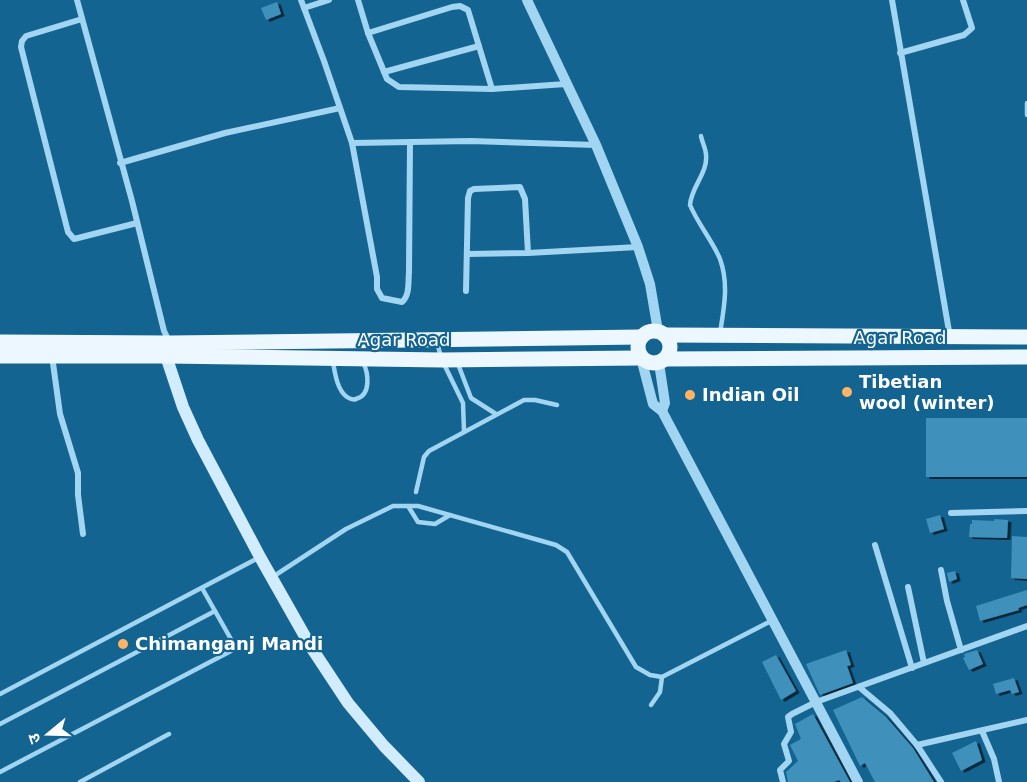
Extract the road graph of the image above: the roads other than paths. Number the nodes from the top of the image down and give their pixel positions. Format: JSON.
{"nodes":[{"id":1,"x":77,"y":0,"type":"edge"},
{"id":2,"x":301,"y":0,"type":"edge"},
{"id":3,"x":329,"y":0,"type":"edge"},
{"id":4,"x":358,"y":0,"type":"edge"},
{"id":5,"x":527,"y":0,"type":"edge"},
{"id":6,"x":892,"y":0,"type":"edge"},
{"id":7,"x":963,"y":0,"type":"edge"},
{"id":8,"x":304,"y":8,"type":"junction"},
{"id":9,"x":82,"y":19,"type":"junction"},
{"id":10,"x":368,"y":33,"type":"junction"},
{"id":11,"x":479,"y":46,"type":"junction"},
{"id":12,"x":900,"y":53,"type":"junction"},
{"id":13,"x":384,"y":72,"type":"junction"},
{"id":14,"x":566,"y":84,"type":"junction"},
{"id":15,"x":492,"y":89,"type":"junction"},
{"id":16,"x":1027,"y":103,"type":"edge"},
{"id":17,"x":340,"y":108,"type":"junction"},
{"id":18,"x":1027,"y":115,"type":"edge"},
{"id":19,"x":700,"y":136,"type":"dead end"},
{"id":20,"x":410,"y":142,"type":"junction"},
{"id":21,"x":352,"y":143,"type":"junction"},
{"id":22,"x":596,"y":145,"type":"junction"},
{"id":23,"x":120,"y":163,"type":"junction"},
{"id":24,"x":137,"y":223,"type":"junction"},
{"id":25,"x":638,"y":247,"type":"junction"},
{"id":26,"x":467,"y":254,"type":"junction"},
{"id":27,"x":528,"y":254,"type":"junction"},
{"id":28,"x":466,"y":291,"type":"dead end"},
{"id":29,"x":661,"y":333,"type":"junction"},
{"id":30,"x":719,"y":336,"type":"junction"},
{"id":31,"x":641,"y":337,"type":"junction"},
{"id":32,"x":950,"y":337,"type":"junction"},
{"id":33,"x":1027,"y":337,"type":"edge"},
{"id":34,"x":444,"y":340,"type":"junction"},
{"id":35,"x":0,"y":342,"type":"edge"},
{"id":36,"x":277,"y":342,"type":"junction"},
{"id":37,"x":167,"y":346,"type":"junction"},
{"id":38,"x":0,"y":356,"type":"edge"},
{"id":39,"x":52,"y":356,"type":"junction"},
{"id":40,"x":1027,"y":357,"type":"edge"},
{"id":41,"x":277,"y":358,"type":"junction"},
{"id":42,"x":641,"y":358,"type":"junction"},
{"id":43,"x":333,"y":359,"type":"junction"},
{"id":44,"x":362,"y":359,"type":"junction"},
{"id":45,"x":449,"y":360,"type":"junction"},
{"id":46,"x":662,"y":361,"type":"junction"},
{"id":47,"x":471,"y":398,"type":"junction"},
{"id":48,"x":463,"y":403,"type":"junction"},
{"id":49,"x":557,"y":405,"type":"dead end"},
{"id":50,"x":662,"y":411,"type":"junction"},
{"id":51,"x":496,"y":414,"type":"junction"},
{"id":52,"x":464,"y":431,"type":"junction"},
{"id":53,"x":416,"y":492,"type":"dead end"},
{"id":54,"x":408,"y":506,"type":"junction"},
{"id":55,"x":1027,"y":511,"type":"edge"},
{"id":56,"x":951,"y":513,"type":"dead end"},
{"id":57,"x":450,"y":515,"type":"junction"},
{"id":58,"x":84,"y":534,"type":"dead end"},
{"id":59,"x":875,"y":545,"type":"dead end"},
{"id":60,"x":260,"y":557,"type":"junction"},
{"id":61,"x":941,"y":570,"type":"dead end"},
{"id":62,"x":271,"y":578,"type":"junction"},
{"id":63,"x":908,"y":587,"type":"dead end"},
{"id":64,"x":202,"y":588,"type":"junction"},
{"id":65,"x":215,"y":611,"type":"junction"},
{"id":66,"x":773,"y":620,"type":"junction"},
{"id":67,"x":1027,"y":626,"type":"edge"},
{"id":68,"x":961,"y":650,"type":"junction"},
{"id":69,"x":924,"y":663,"type":"junction"},
{"id":70,"x":912,"y":668,"type":"junction"},
{"id":71,"x":662,"y":677,"type":"junction"},
{"id":72,"x":859,"y":687,"type":"junction"},
{"id":73,"x":0,"y":694,"type":"edge"},
{"id":74,"x":816,"y":702,"type":"junction"},
{"id":75,"x":651,"y":705,"type":"dead end"},
{"id":76,"x":1027,"y":720,"type":"edge"},
{"id":77,"x":0,"y":724,"type":"edge"},
{"id":78,"x":982,"y":731,"type":"junction"},
{"id":79,"x":169,"y":734,"type":"dead end"},
{"id":80,"x":917,"y":745,"type":"junction"},
{"id":81,"x":0,"y":772,"type":"edge"},
{"id":82,"x":412,"y":779,"type":"edge"},
{"id":83,"x":80,"y":782,"type":"edge"},
{"id":84,"x":783,"y":782,"type":"edge"},
{"id":85,"x":858,"y":782,"type":"edge"},
{"id":86,"x":941,"y":782,"type":"edge"},
{"id":87,"x":999,"y":782,"type":"edge"}],
"edges":[{"from":1,"to":9,"type":"street"},
{"from":2,"to":8,"type":"street"},
{"from":3,"to":8,"type":"street"},
{"from":4,"to":10,"type":"street"},
{"from":5,"to":14,"type":"street"},
{"from":6,"to":12,"type":"street"},
{"from":7,"to":12,"type":"street"},
{"from":8,"to":17,"type":"street"},
{"from":9,"to":23,"type":"street"},
{"from":9,"to":24,"type":"street"},
{"from":10,"to":11,"type":"street"},
{"from":10,"to":13,"type":"street"},
{"from":11,"to":13,"type":"street"},
{"from":11,"to":15,"type":"street"},
{"from":12,"to":32,"type":"street"},
{"from":13,"to":15,"type":"street"},
{"from":14,"to":15,"type":"street"},
{"from":14,"to":22,"type":"street"},
{"from":16,"to":18,"type":"lane"},
{"from":17,"to":21,"type":"street"},
{"from":17,"to":23,"type":"street"},
{"from":19,"to":30,"type":"lane"},
{"from":20,"to":21,"type":"street"},
{"from":20,"to":21,"type":"street"},
{"from":20,"to":22,"type":"street"},
{"from":22,"to":25,"type":"street"},
{"from":23,"to":24,"type":"street"},
{"from":24,"to":37,"type":"street"},
{"from":25,"to":27,"type":"street"},
{"from":25,"to":29,"type":"street"},
{"from":26,"to":27,"type":"street"},
{"from":26,"to":27,"type":"street"},
{"from":26,"to":28,"type":"street"},
{"from":29,"to":30,"type":"main road"},
{"from":29,"to":31,"type":"main road"},
{"from":29,"to":46,"type":"main road"},
{"from":30,"to":32,"type":"main road"},
{"from":31,"to":34,"type":"main road"},
{"from":31,"to":42,"type":"main road"},
{"from":32,"to":33,"type":"main road"},
{"from":34,"to":36,"type":"main road"},
{"from":34,"to":45,"type":"lane"},
{"from":34,"to":45,"type":"lane"},
{"from":35,"to":37,"type":"main road"},
{"from":36,"to":37,"type":"main road"},
{"from":36,"to":41,"type":"main road"},
{"from":37,"to":39,"type":"main road"},
{"from":37,"to":41,"type":"main road","name":"Agar Road"},
{"from":37,"to":60,"type":"main road"},
{"from":38,"to":39,"type":"main road"},
{"from":39,"to":58,"type":"street"},
{"from":40,"to":46,"type":"main road","name":"Agar Road"},
{"from":41,"to":43,"type":"main road","name":"Agar Road"},
{"from":42,"to":45,"type":"main road","name":"Agar Road"},
{"from":42,"to":46,"type":"main road","name":"Agar Road"},
{"from":42,"to":50,"type":"street"},
{"from":43,"to":44,"type":"main road","name":"Agar Road"},
{"from":43,"to":44,"type":"lane"},
{"from":44,"to":45,"type":"main road","name":"Agar Road"},
{"from":45,"to":47,"type":"lane"},
{"from":45,"to":48,"type":"lane"},
{"from":46,"to":50,"type":"street"},
{"from":47,"to":48,"type":"lane"},
{"from":47,"to":51,"type":"lane"},
{"from":48,"to":52,"type":"lane"},
{"from":49,"to":51,"type":"lane"},
{"from":50,"to":66,"type":"street"},
{"from":51,"to":52,"type":"lane"},
{"from":52,"to":53,"type":"lane"},
{"from":54,"to":57,"type":"lane"},
{"from":54,"to":57,"type":"lane"},
{"from":54,"to":62,"type":"lane"},
{"from":55,"to":56,"type":"street"},
{"from":57,"to":71,"type":"lane"},
{"from":59,"to":70,"type":"street"},
{"from":60,"to":62,"type":"main road"},
{"from":60,"to":64,"type":"lane"},
{"from":61,"to":68,"type":"street"},
{"from":62,"to":82,"type":"main road"},
{"from":63,"to":69,"type":"street"},
{"from":64,"to":65,"type":"lane"},
{"from":64,"to":73,"type":"lane"},
{"from":65,"to":77,"type":"lane"},
{"from":65,"to":81,"type":"lane"},
{"from":66,"to":71,"type":"lane"},
{"from":66,"to":74,"type":"street"},
{"from":67,"to":68,"type":"street"},
{"from":68,"to":69,"type":"street"},
{"from":69,"to":70,"type":"street"},
{"from":70,"to":72,"type":"street"},
{"from":71,"to":75,"type":"lane"},
{"from":72,"to":74,"type":"street"},
{"from":72,"to":80,"type":"street"},
{"from":74,"to":84,"type":"street"},
{"from":74,"to":85,"type":"street"},
{"from":76,"to":78,"type":"street"},
{"from":78,"to":80,"type":"street"},
{"from":78,"to":87,"type":"street"},
{"from":79,"to":83,"type":"lane"},
{"from":80,"to":86,"type":"street"}]}
